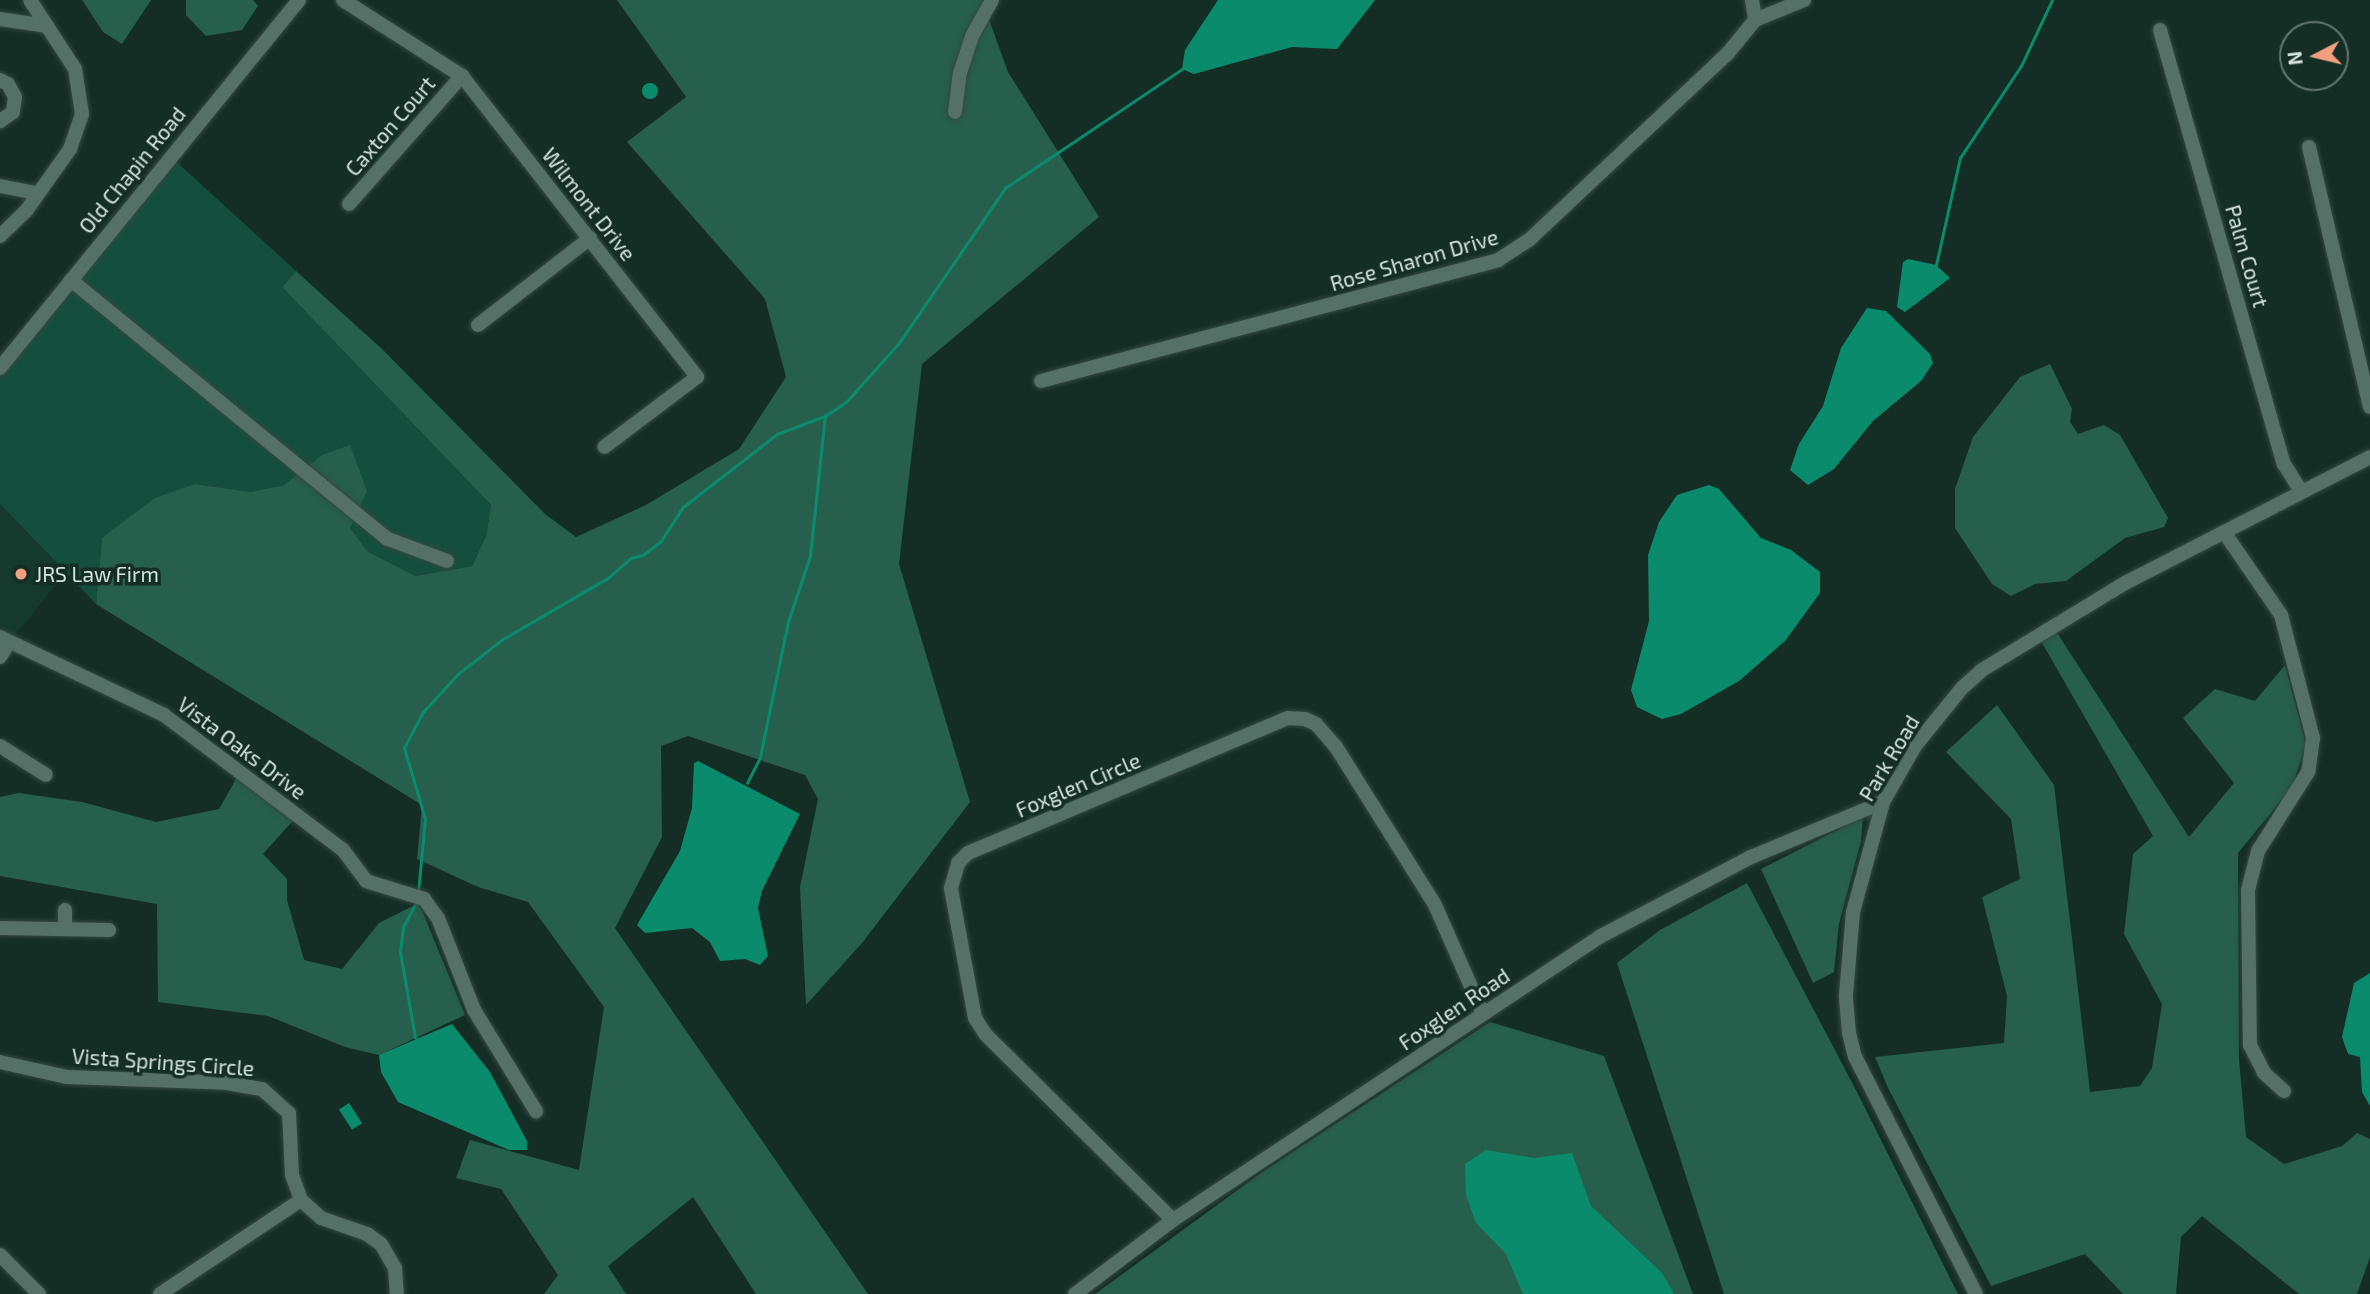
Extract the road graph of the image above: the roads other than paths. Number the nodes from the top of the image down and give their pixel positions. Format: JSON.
{"nodes":[{"id":1,"x":30,"y":0,"type":"edge"},
{"id":2,"x":299,"y":0,"type":"edge"},
{"id":3,"x":343,"y":0,"type":"edge"},
{"id":4,"x":992,"y":0,"type":"edge"},
{"id":5,"x":1752,"y":0,"type":"edge"},
{"id":6,"x":1804,"y":0,"type":"edge"},
{"id":7,"x":0,"y":19,"type":"edge"},
{"id":8,"x":1755,"y":20,"type":"junction"},
{"id":9,"x":47,"y":26,"type":"junction"},
{"id":10,"x":2160,"y":30,"type":"dead end"},
{"id":11,"x":462,"y":76,"type":"junction"},
{"id":12,"x":0,"y":80,"type":"edge"},
{"id":13,"x":955,"y":112,"type":"dead end"},
{"id":14,"x":0,"y":121,"type":"edge"},
{"id":15,"x":2309,"y":147,"type":"dead end"},
{"id":16,"x":0,"y":187,"type":"edge"},
{"id":17,"x":37,"y":193,"type":"junction"},
{"id":18,"x":349,"y":204,"type":"dead end"},
{"id":19,"x":0,"y":236,"type":"edge"},
{"id":20,"x":590,"y":238,"type":"junction"},
{"id":21,"x":71,"y":280,"type":"junction"},
{"id":22,"x":478,"y":325,"type":"dead end"},
{"id":23,"x":0,"y":368,"type":"edge"},
{"id":24,"x":1041,"y":382,"type":"dead end"},
{"id":25,"x":2370,"y":407,"type":"edge"},
{"id":26,"x":604,"y":447,"type":"dead end"},
{"id":27,"x":2370,"y":457,"type":"edge"},
{"id":28,"x":2300,"y":490,"type":"junction"},
{"id":29,"x":2224,"y":532,"type":"junction"},
{"id":30,"x":447,"y":561,"type":"dead end"},
{"id":31,"x":3,"y":646,"type":"edge"},
{"id":32,"x":0,"y":746,"type":"edge"},
{"id":33,"x":46,"y":775,"type":"dead end"},
{"id":34,"x":1883,"y":802,"type":"junction"},
{"id":35,"x":65,"y":910,"type":"dead end"},
{"id":36,"x":0,"y":928,"type":"edge"},
{"id":37,"x":65,"y":929,"type":"junction"},
{"id":38,"x":109,"y":930,"type":"dead end"},
{"id":39,"x":1483,"y":1014,"type":"junction"},
{"id":40,"x":0,"y":1062,"type":"edge"},
{"id":41,"x":2284,"y":1091,"type":"dead end"},
{"id":42,"x":536,"y":1111,"type":"dead end"},
{"id":43,"x":301,"y":1200,"type":"junction"},
{"id":44,"x":1173,"y":1220,"type":"junction"},
{"id":45,"x":0,"y":1255,"type":"edge"},
{"id":46,"x":39,"y":1294,"type":"edge"},
{"id":47,"x":160,"y":1294,"type":"edge"},
{"id":48,"x":397,"y":1294,"type":"edge"},
{"id":49,"x":1075,"y":1294,"type":"edge"},
{"id":50,"x":1976,"y":1294,"type":"edge"}],
"edges":[{"from":1,"to":9,"type":"street"},
{"from":2,"to":21,"type":"street","name":"Old Chapin Road"},
{"from":3,"to":11,"type":"street","name":"Wilmont Drive"},
{"from":4,"to":13,"type":"street"},
{"from":5,"to":8,"type":"street"},
{"from":6,"to":8,"type":"street","name":"Rose Sharon Drive"},
{"from":7,"to":9,"type":"street"},
{"from":8,"to":24,"type":"street","name":"Rose Sharon Drive"},
{"from":9,"to":17,"type":"street"},
{"from":10,"to":28,"type":"street","name":"Palm Court"},
{"from":11,"to":18,"type":"street","name":"Caxton Court"},
{"from":11,"to":20,"type":"street","name":"Wilmont Drive"},
{"from":12,"to":14,"type":"street"},
{"from":15,"to":25,"type":"street"},
{"from":16,"to":17,"type":"street"},
{"from":17,"to":19,"type":"street"},
{"from":20,"to":22,"type":"street"},
{"from":20,"to":26,"type":"street","name":"Wilmont Drive"},
{"from":21,"to":23,"type":"street","name":"Old Chapin Road"},
{"from":21,"to":30,"type":"street"},
{"from":27,"to":28,"type":"street","name":"Park Road"},
{"from":28,"to":29,"type":"street","name":"Park Road"},
{"from":29,"to":34,"type":"street","name":"Park Road"},
{"from":29,"to":41,"type":"street"},
{"from":31,"to":42,"type":"street","name":"Vista Oaks Drive"},
{"from":32,"to":33,"type":"street"},
{"from":34,"to":39,"type":"street","name":"Foxglen Road"},
{"from":34,"to":50,"type":"street","name":"Park Road"},
{"from":35,"to":37,"type":"street"},
{"from":36,"to":37,"type":"street"},
{"from":37,"to":38,"type":"street"},
{"from":39,"to":44,"type":"street","name":"Foxglen Road"},
{"from":39,"to":44,"type":"street","name":"Foxglen Circle"},
{"from":40,"to":43,"type":"street","name":"Vista Springs Circle"},
{"from":43,"to":47,"type":"street"},
{"from":43,"to":48,"type":"street"},
{"from":44,"to":49,"type":"street","name":"Foxglen Road"},
{"from":45,"to":46,"type":"street"}]}
